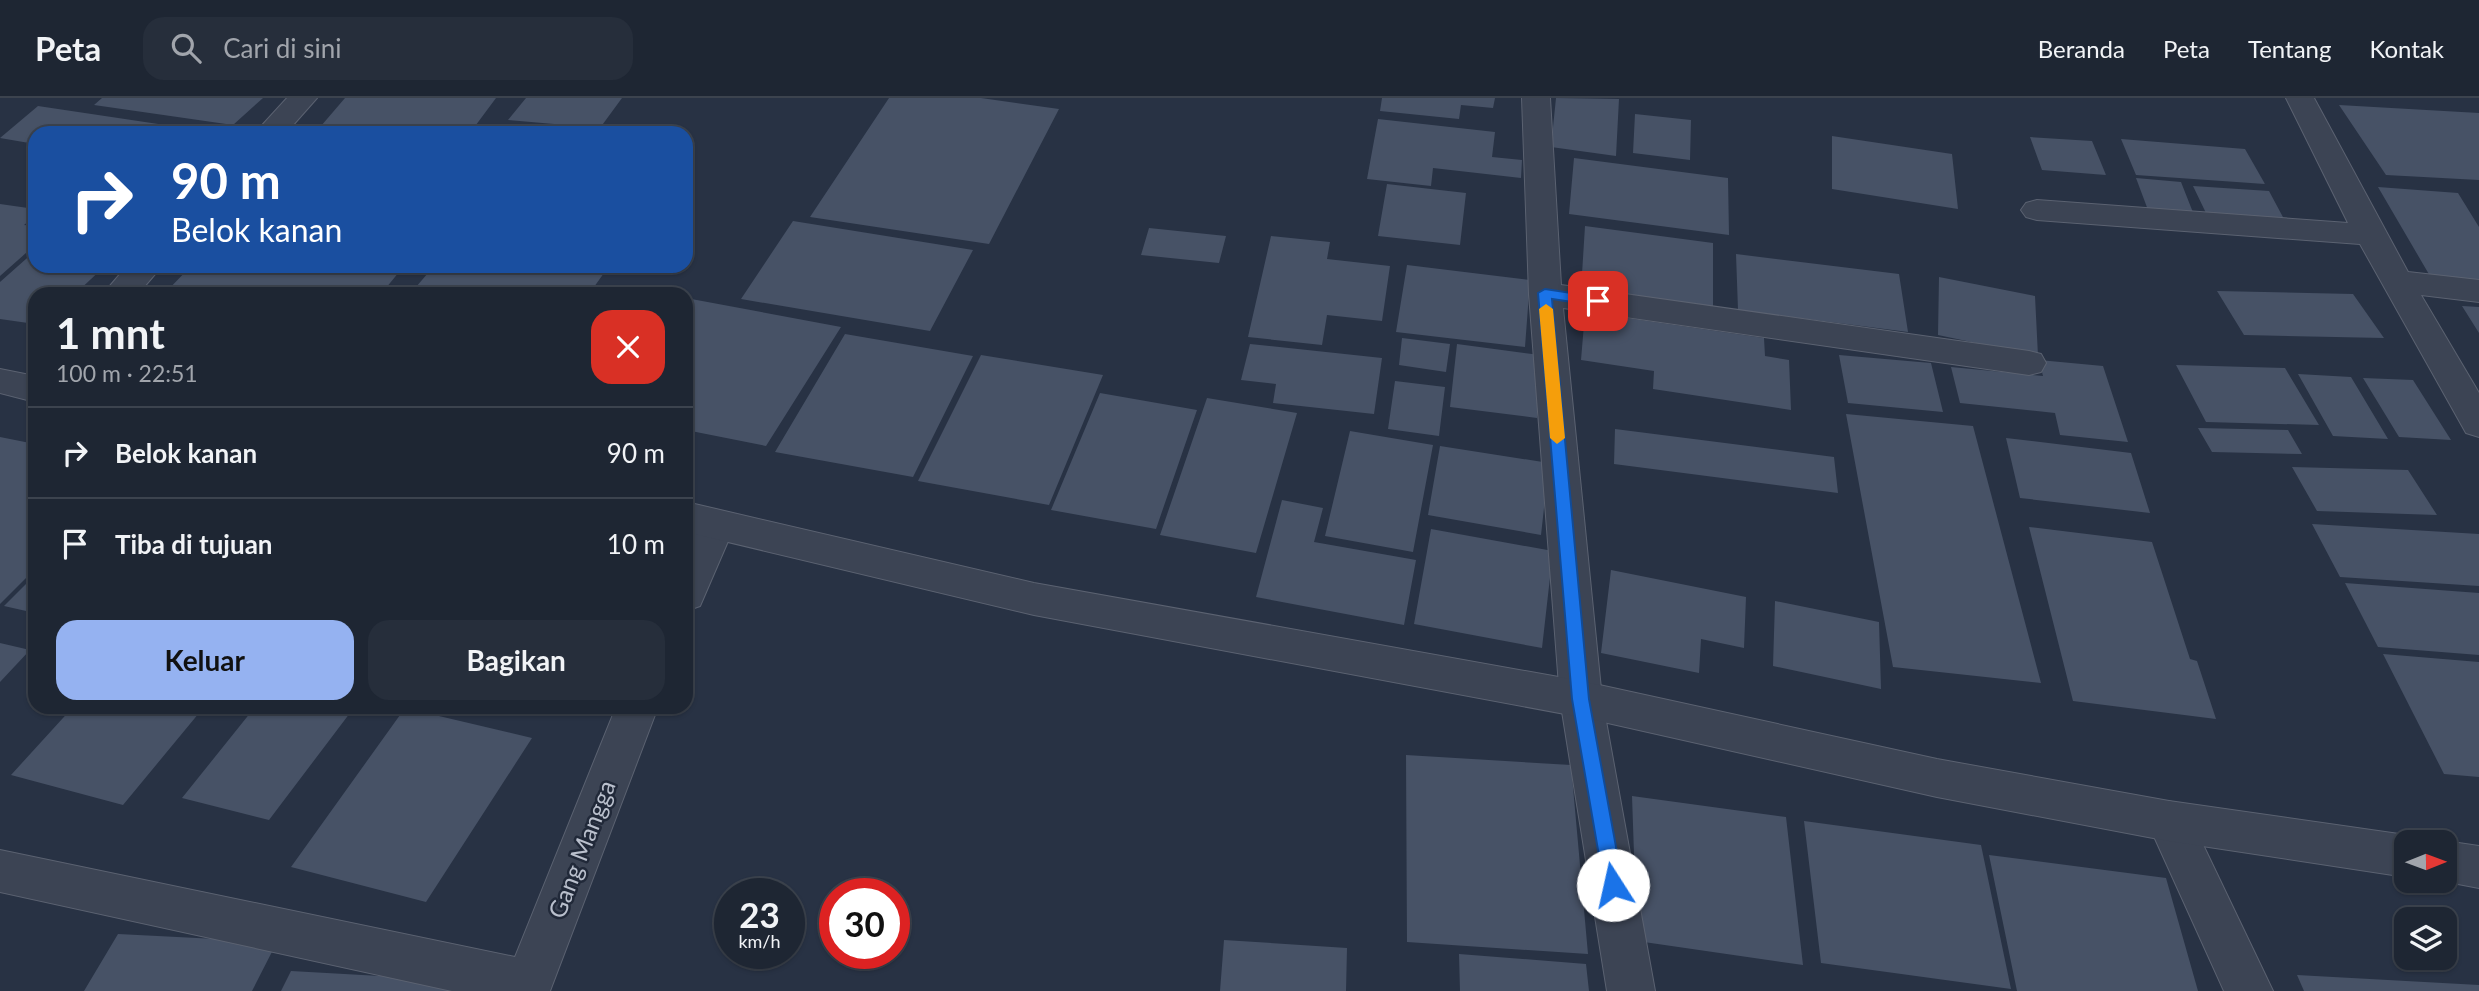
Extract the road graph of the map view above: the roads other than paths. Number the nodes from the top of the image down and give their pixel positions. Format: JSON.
{"nodes":[{"id":1,"x":303,"y":98,"type":"edge"},
{"id":2,"x":1536,"y":98,"type":"edge"},
{"id":3,"x":2300,"y":98,"type":"edge"},
{"id":4,"x":277,"y":126,"type":"edge"},
{"id":5,"x":2037,"y":210,"type":"dead end"},
{"id":6,"x":2370,"y":235,"type":"junction"},
{"id":7,"x":139,"y":273,"type":"edge"},
{"id":8,"x":2400,"y":282,"type":"junction"},
{"id":9,"x":126,"y":287,"type":"edge"},
{"id":10,"x":2479,"y":291,"type":"edge"},
{"id":11,"x":1545,"y":293,"type":"junction"},
{"id":12,"x":2029,"y":363,"type":"dead end"},
{"id":13,"x":2479,"y":424,"type":"edge"},
{"id":14,"x":701,"y":521,"type":"edge"},
{"id":15,"x":693,"y":560,"type":"edge"},
{"id":16,"x":1581,"y":699,"type":"junction"},
{"id":17,"x":634,"y":714,"type":"edge"},
{"id":18,"x":2169,"y":821,"type":"junction"},
{"id":19,"x":2394,"y":854,"type":"edge"},
{"id":20,"x":2457,"y":864,"type":"edge"},
{"id":21,"x":2479,"y":867,"type":"edge"},
{"id":22,"x":0,"y":871,"type":"edge"},
{"id":23,"x":528,"y":988,"type":"edge"},
{"id":24,"x":1632,"y":991,"type":"edge"},
{"id":25,"x":2249,"y":991,"type":"edge"}],
"edges":[{"from":1,"to":4,"type":"street"},
{"from":2,"to":11,"type":"street"},
{"from":3,"to":6,"type":"street"},
{"from":5,"to":6,"type":"street"},
{"from":6,"to":8,"type":"street"},
{"from":7,"to":9,"type":"street"},
{"from":8,"to":10,"type":"street"},
{"from":8,"to":13,"type":"street"},
{"from":11,"to":12,"type":"street"},
{"from":11,"to":16,"type":"street"},
{"from":14,"to":15,"type":"street"},
{"from":14,"to":16,"type":"street"},
{"from":16,"to":18,"type":"street"},
{"from":16,"to":24,"type":"street"},
{"from":17,"to":23,"type":"street","name":"Gang Mangga"},
{"from":18,"to":19,"type":"street"},
{"from":18,"to":25,"type":"street"},
{"from":20,"to":21,"type":"street"},
{"from":22,"to":23,"type":"street"}]}
